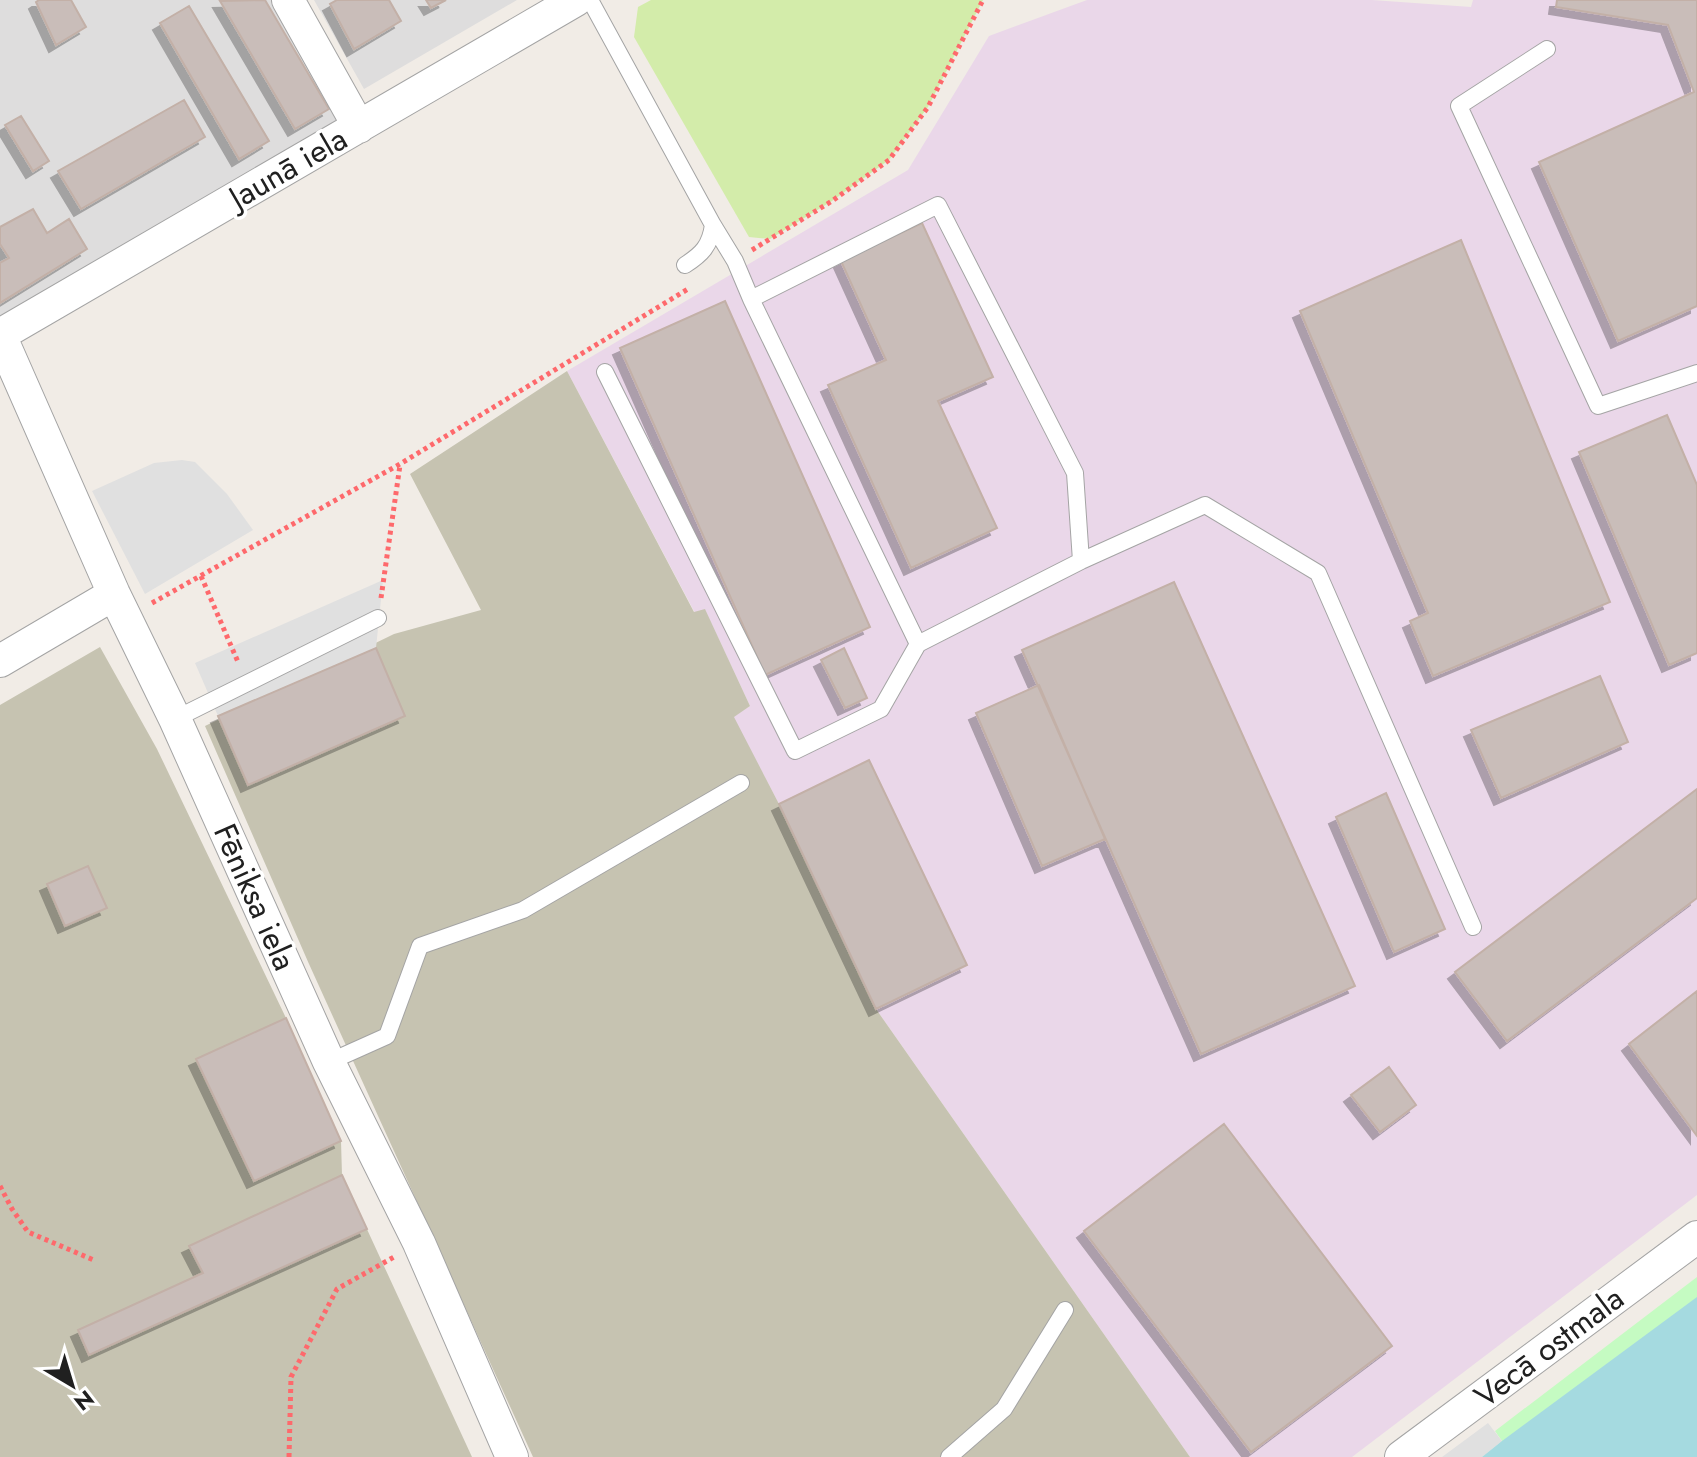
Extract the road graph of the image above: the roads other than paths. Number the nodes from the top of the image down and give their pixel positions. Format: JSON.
{"nodes":[{"id":1,"x":288,"y":0,"type":"edge"},
{"id":2,"x":576,"y":0,"type":"edge"},
{"id":3,"x":590,"y":0,"type":"edge"},
{"id":4,"x":1547,"y":49,"type":"dead end"},
{"id":5,"x":359,"y":127,"type":"junction"},
{"id":6,"x":713,"y":225,"type":"junction"},
{"id":7,"x":685,"y":265,"type":"dead end"},
{"id":8,"x":751,"y":299,"type":"junction"},
{"id":9,"x":0,"y":335,"type":"edge"},
{"id":10,"x":605,"y":372,"type":"dead end"},
{"id":11,"x":1697,"y":373,"type":"edge"},
{"id":12,"x":1081,"y":561,"type":"junction"},
{"id":13,"x":120,"y":606,"type":"junction"},
{"id":14,"x":378,"y":618,"type":"road end"},
{"id":15,"x":918,"y":644,"type":"junction"},
{"id":16,"x":0,"y":661,"type":"edge"},
{"id":17,"x":175,"y":719,"type":"junction"},
{"id":18,"x":741,"y":783,"type":"dead end"},
{"id":19,"x":1473,"y":927,"type":"dead end"},
{"id":20,"x":329,"y":1062,"type":"junction"},
{"id":21,"x":1697,"y":1237,"type":"edge"},
{"id":22,"x":1065,"y":1310,"type":"dead end"},
{"id":23,"x":512,"y":1457,"type":"edge"},
{"id":24,"x":949,"y":1457,"type":"edge"},
{"id":25,"x":1401,"y":1457,"type":"edge"}],
"edges":[{"from":1,"to":5,"type":"street"},
{"from":2,"to":5,"type":"street","name":"Jaunā iela"},
{"from":3,"to":6,"type":"lane"},
{"from":4,"to":11,"type":"lane"},
{"from":5,"to":9,"type":"street","name":"Jaunā iela"},
{"from":6,"to":7,"type":"lane"},
{"from":6,"to":8,"type":"lane"},
{"from":8,"to":12,"type":"lane"},
{"from":8,"to":15,"type":"lane"},
{"from":9,"to":13,"type":"street","name":"Fēniksa iela"},
{"from":10,"to":15,"type":"lane"},
{"from":12,"to":15,"type":"lane"},
{"from":12,"to":19,"type":"lane"},
{"from":13,"to":16,"type":"street"},
{"from":13,"to":17,"type":"street","name":"Fēniksa iela"},
{"from":14,"to":17,"type":"lane"},
{"from":17,"to":20,"type":"street","name":"Fēniksa iela"},
{"from":18,"to":20,"type":"lane"},
{"from":20,"to":23,"type":"street","name":"Fēniksa iela"},
{"from":21,"to":25,"type":"street","name":"Vecā ostmala"},
{"from":22,"to":24,"type":"lane"}]}
